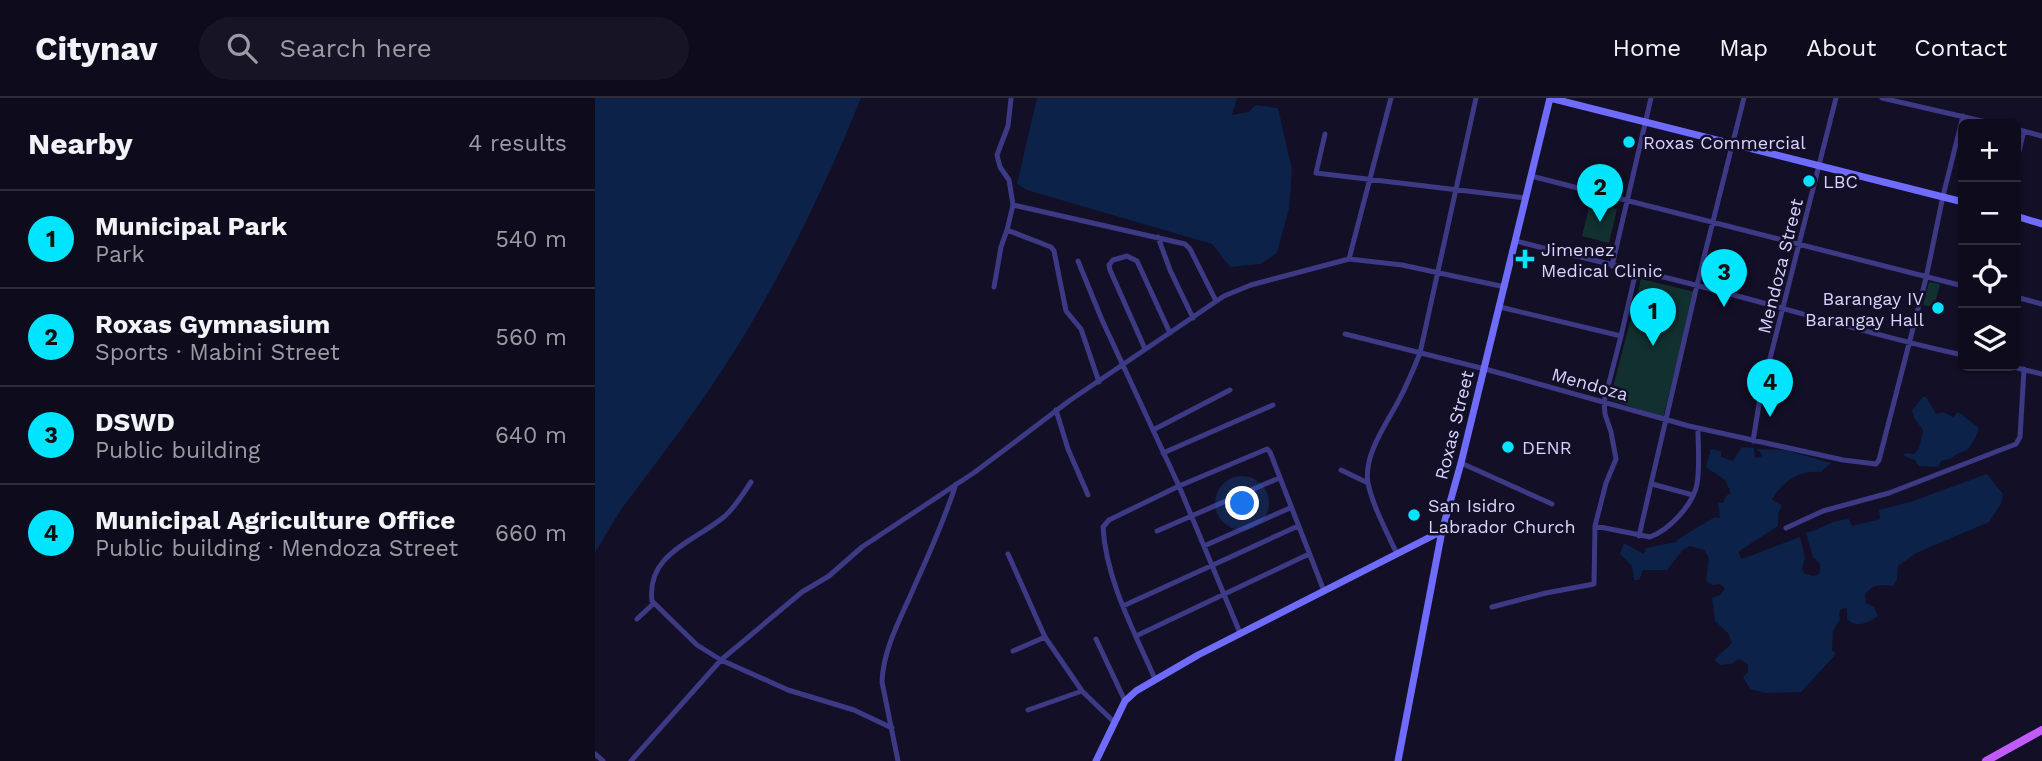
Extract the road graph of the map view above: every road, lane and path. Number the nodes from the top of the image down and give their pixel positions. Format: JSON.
{"nodes":[{"id":1,"x":1391,"y":98,"type":"edge"},
{"id":2,"x":1476,"y":98,"type":"edge"},
{"id":3,"x":1550,"y":98,"type":"edge"},
{"id":4,"x":1651,"y":98,"type":"edge"},
{"id":5,"x":1744,"y":98,"type":"edge"},
{"id":6,"x":1836,"y":98,"type":"edge"},
{"id":7,"x":1882,"y":98,"type":"edge"},
{"id":8,"x":1011,"y":99,"type":"edge"},
{"id":9,"x":1963,"y":117,"type":"junction"},
{"id":10,"x":1972,"y":119,"type":"edge"},
{"id":11,"x":1645,"y":123,"type":"junction"},
{"id":12,"x":2021,"y":130,"type":"edge"},
{"id":13,"x":2024,"y":131,"type":"junction"},
{"id":14,"x":1325,"y":134,"type":"dead end"},
{"id":15,"x":2042,"y":136,"type":"edge"},
{"id":16,"x":2021,"y":143,"type":"edge"},
{"id":17,"x":1732,"y":145,"type":"junction"},
{"id":18,"x":1820,"y":167,"type":"junction"},
{"id":19,"x":1531,"y":176,"type":"junction"},
{"id":20,"x":1370,"y":180,"type":"junction"},
{"id":21,"x":1455,"y":190,"type":"junction"},
{"id":22,"x":1943,"y":196,"type":"junction"},
{"id":23,"x":1526,"y":198,"type":"junction"},
{"id":24,"x":1958,"y":200,"type":"edge"},
{"id":25,"x":1626,"y":201,"type":"junction"},
{"id":26,"x":1013,"y":205,"type":"junction"},
{"id":27,"x":2021,"y":218,"type":"edge"},
{"id":28,"x":1713,"y":223,"type":"junction"},
{"id":29,"x":2042,"y":224,"type":"edge"},
{"id":30,"x":1007,"y":230,"type":"junction"},
{"id":31,"x":1159,"y":236,"type":"junction"},
{"id":32,"x":1516,"y":241,"type":"junction"},
{"id":33,"x":1800,"y":244,"type":"junction"},
{"id":34,"x":1349,"y":259,"type":"junction"},
{"id":35,"x":1078,"y":261,"type":"dead end"},
{"id":36,"x":1612,"y":266,"type":"junction"},
{"id":37,"x":1636,"y":271,"type":"junction"},
{"id":38,"x":1439,"y":272,"type":"junction"},
{"id":39,"x":1926,"y":278,"type":"junction"},
{"id":40,"x":1697,"y":285,"type":"junction"},
{"id":41,"x":1958,"y":285,"type":"edge"},
{"id":42,"x":994,"y":287,"type":"dead end"},
{"id":43,"x":1505,"y":287,"type":"junction"},
{"id":44,"x":2021,"y":298,"type":"edge"},
{"id":45,"x":1216,"y":301,"type":"junction"},
{"id":46,"x":2042,"y":304,"type":"edge"},
{"id":47,"x":1500,"y":307,"type":"junction"},
{"id":48,"x":1784,"y":308,"type":"junction"},
{"id":49,"x":1193,"y":318,"type":"junction"},
{"id":50,"x":1170,"y":333,"type":"junction"},
{"id":51,"x":1345,"y":334,"type":"dead end"},
{"id":52,"x":1621,"y":336,"type":"junction"},
{"id":53,"x":1909,"y":344,"type":"junction"},
{"id":54,"x":1145,"y":349,"type":"junction"},
{"id":55,"x":1420,"y":353,"type":"junction"},
{"id":56,"x":1958,"y":354,"type":"edge"},
{"id":57,"x":1123,"y":363,"type":"junction"},
{"id":58,"x":2021,"y":368,"type":"edge"},
{"id":59,"x":1485,"y":369,"type":"junction"},
{"id":60,"x":2024,"y":369,"type":"junction"},
{"id":61,"x":2042,"y":374,"type":"edge"},
{"id":62,"x":1099,"y":382,"type":"junction"},
{"id":63,"x":1230,"y":390,"type":"dead end"},
{"id":64,"x":1604,"y":402,"type":"junction"},
{"id":65,"x":1273,"y":405,"type":"dead end"},
{"id":66,"x":1056,"y":410,"type":"junction"},
{"id":67,"x":1667,"y":421,"type":"junction"},
{"id":68,"x":1698,"y":429,"type":"junction"},
{"id":69,"x":1153,"y":430,"type":"junction"},
{"id":70,"x":1753,"y":441,"type":"junction"},
{"id":71,"x":1163,"y":453,"type":"junction"},
{"id":72,"x":1461,"y":463,"type":"junction"},
{"id":73,"x":1341,"y":470,"type":"dead end"},
{"id":74,"x":1279,"y":478,"type":"junction"},
{"id":75,"x":751,"y":482,"type":"dead end"},
{"id":76,"x":1368,"y":483,"type":"junction"},
{"id":77,"x":956,"y":484,"type":"junction"},
{"id":78,"x":1651,"y":484,"type":"junction"},
{"id":79,"x":1179,"y":486,"type":"junction"},
{"id":80,"x":1088,"y":495,"type":"dead end"},
{"id":81,"x":1693,"y":495,"type":"junction"},
{"id":82,"x":1552,"y":504,"type":"dead end"},
{"id":83,"x":1290,"y":508,"type":"junction"},
{"id":84,"x":1192,"y":516,"type":"junction"},
{"id":85,"x":1298,"y":526,"type":"junction"},
{"id":86,"x":1595,"y":526,"type":"junction"},
{"id":87,"x":1786,"y":528,"type":"dead end"},
{"id":88,"x":1157,"y":531,"type":"dead end"},
{"id":89,"x":1442,"y":531,"type":"junction"},
{"id":90,"x":1639,"y":536,"type":"junction"},
{"id":91,"x":1204,"y":546,"type":"junction"},
{"id":92,"x":1008,"y":554,"type":"dead end"},
{"id":93,"x":1309,"y":554,"type":"junction"},
{"id":94,"x":1397,"y":554,"type":"junction"},
{"id":95,"x":1211,"y":565,"type":"junction"},
{"id":96,"x":1324,"y":592,"type":"junction"},
{"id":97,"x":1224,"y":593,"type":"junction"},
{"id":98,"x":653,"y":604,"type":"junction"},
{"id":99,"x":1123,"y":606,"type":"junction"},
{"id":100,"x":1492,"y":607,"type":"dead end"},
{"id":101,"x":637,"y":619,"type":"dead end"},
{"id":102,"x":1240,"y":633,"type":"junction"},
{"id":103,"x":1136,"y":636,"type":"junction"},
{"id":104,"x":1045,"y":638,"type":"junction"},
{"id":105,"x":1095,"y":639,"type":"dead end"},
{"id":106,"x":1013,"y":651,"type":"dead end"},
{"id":107,"x":722,"y":660,"type":"junction"},
{"id":108,"x":1155,"y":679,"type":"junction"},
{"id":109,"x":1082,"y":691,"type":"junction"},
{"id":110,"x":1125,"y":701,"type":"junction"},
{"id":111,"x":1028,"y":710,"type":"dead end"},
{"id":112,"x":1113,"y":721,"type":"junction"},
{"id":113,"x":892,"y":728,"type":"junction"},
{"id":114,"x":2042,"y":730,"type":"edge"},
{"id":115,"x":595,"y":754,"type":"edge"},
{"id":116,"x":603,"y":761,"type":"edge"},
{"id":117,"x":631,"y":761,"type":"edge"},
{"id":118,"x":898,"y":761,"type":"edge"},
{"id":119,"x":1096,"y":761,"type":"edge"},
{"id":120,"x":1398,"y":761,"type":"edge"},
{"id":121,"x":1986,"y":761,"type":"edge"}],
"edges":[{"from":1,"to":20,"type":"street"},
{"from":2,"to":21,"type":"street"},
{"from":3,"to":11,"type":"main road","name":"Roxas Street"},
{"from":3,"to":19,"type":"main road","name":"Roxas Street"},
{"from":4,"to":11,"type":"street"},
{"from":5,"to":17,"type":"street"},
{"from":6,"to":18,"type":"street","name":"Mendoza Street"},
{"from":7,"to":9,"type":"street"},
{"from":8,"to":26,"type":"street"},
{"from":9,"to":10,"type":"street"},
{"from":9,"to":22,"type":"street"},
{"from":11,"to":17,"type":"main road","name":"Roxas Street"},
{"from":11,"to":25,"type":"street"},
{"from":12,"to":13,"type":"street"},
{"from":13,"to":15,"type":"street"},
{"from":13,"to":16,"type":"street"},
{"from":14,"to":20,"type":"street"},
{"from":17,"to":18,"type":"main road","name":"Roxas Street"},
{"from":17,"to":28,"type":"street"},
{"from":18,"to":22,"type":"main road","name":"Roxas Street"},
{"from":18,"to":33,"type":"street","name":"Mendoza Street"},
{"from":19,"to":23,"type":"main road","name":"Roxas Street"},
{"from":19,"to":25,"type":"street"},
{"from":20,"to":21,"type":"street"},
{"from":20,"to":34,"type":"street"},
{"from":21,"to":23,"type":"street"},
{"from":21,"to":38,"type":"street"},
{"from":22,"to":24,"type":"main road","name":"Roxas Street"},
{"from":22,"to":39,"type":"street"},
{"from":23,"to":32,"type":"main road","name":"Roxas Street"},
{"from":25,"to":28,"type":"street"},
{"from":25,"to":36,"type":"street"},
{"from":26,"to":30,"type":"street"},
{"from":26,"to":31,"type":"street"},
{"from":27,"to":29,"type":"main road"},
{"from":28,"to":33,"type":"street"},
{"from":28,"to":40,"type":"street"},
{"from":30,"to":42,"type":"street"},
{"from":30,"to":62,"type":"street"},
{"from":31,"to":45,"type":"street"},
{"from":31,"to":49,"type":"street"},
{"from":32,"to":36,"type":"street"},
{"from":32,"to":43,"type":"main road","name":"Roxas Street"},
{"from":33,"to":39,"type":"street"},
{"from":33,"to":48,"type":"street","name":"Mendoza Street"},
{"from":34,"to":38,"type":"street"},
{"from":34,"to":45,"type":"street"},
{"from":35,"to":57,"type":"street"},
{"from":36,"to":37,"type":"street"},
{"from":37,"to":40,"type":"street"},
{"from":37,"to":52,"type":"street"},
{"from":38,"to":43,"type":"street"},
{"from":38,"to":55,"type":"street"},
{"from":39,"to":41,"type":"street"},
{"from":39,"to":53,"type":"street"},
{"from":40,"to":48,"type":"street"},
{"from":40,"to":67,"type":"street"},
{"from":43,"to":47,"type":"main road","name":"Roxas Street"},
{"from":44,"to":46,"type":"street"},
{"from":45,"to":49,"type":"street"},
{"from":47,"to":52,"type":"street"},
{"from":47,"to":59,"type":"main road","name":"Roxas Street"},
{"from":48,"to":53,"type":"street"},
{"from":48,"to":70,"type":"street","name":"Mendoza Street"},
{"from":49,"to":50,"type":"street"},
{"from":50,"to":54,"type":"street"},
{"from":50,"to":54,"type":"street"},
{"from":51,"to":55,"type":"street","name":"Mendoza"},
{"from":52,"to":64,"type":"street"},
{"from":53,"to":56,"type":"street"},
{"from":53,"to":70,"type":"street","name":"Mendoza"},
{"from":54,"to":57,"type":"street"},
{"from":55,"to":59,"type":"street","name":"Mendoza"},
{"from":55,"to":76,"type":"street"},
{"from":57,"to":62,"type":"street"},
{"from":57,"to":69,"type":"street"},
{"from":58,"to":60,"type":"street"},
{"from":59,"to":64,"type":"street","name":"Mendoza"},
{"from":59,"to":72,"type":"main road","name":"Roxas Street"},
{"from":60,"to":61,"type":"street"},
{"from":60,"to":87,"type":"street"},
{"from":62,"to":66,"type":"street"},
{"from":63,"to":69,"type":"street"},
{"from":64,"to":67,"type":"street","name":"Mendoza"},
{"from":64,"to":86,"type":"street"},
{"from":65,"to":71,"type":"street"},
{"from":66,"to":77,"type":"street"},
{"from":66,"to":80,"type":"street"},
{"from":67,"to":68,"type":"street","name":"Mendoza"},
{"from":67,"to":78,"type":"street"},
{"from":68,"to":70,"type":"street","name":"Mendoza"},
{"from":68,"to":81,"type":"street"},
{"from":69,"to":71,"type":"street"},
{"from":71,"to":79,"type":"street"},
{"from":72,"to":82,"type":"street"},
{"from":72,"to":89,"type":"main road","name":"Roxas Street"},
{"from":73,"to":76,"type":"street"},
{"from":74,"to":79,"type":"street"},
{"from":74,"to":83,"type":"street"},
{"from":74,"to":84,"type":"street"},
{"from":75,"to":98,"type":"street"},
{"from":76,"to":94,"type":"street"},
{"from":77,"to":107,"type":"street"},
{"from":77,"to":113,"type":"street"},
{"from":78,"to":81,"type":"street"},
{"from":78,"to":90,"type":"street"},
{"from":79,"to":84,"type":"street"},
{"from":79,"to":99,"type":"street"},
{"from":81,"to":90,"type":"street"},
{"from":83,"to":85,"type":"street"},
{"from":83,"to":91,"type":"street"},
{"from":84,"to":88,"type":"street"},
{"from":84,"to":91,"type":"street"},
{"from":85,"to":93,"type":"street"},
{"from":85,"to":95,"type":"street"},
{"from":86,"to":90,"type":"street"},
{"from":86,"to":100,"type":"street"},
{"from":89,"to":94,"type":"main road"},
{"from":89,"to":120,"type":"main road","name":"Roxas Street"},
{"from":91,"to":95,"type":"street"},
{"from":92,"to":104,"type":"street"},
{"from":93,"to":96,"type":"street"},
{"from":93,"to":97,"type":"street"},
{"from":94,"to":96,"type":"main road"},
{"from":95,"to":97,"type":"street"},
{"from":95,"to":99,"type":"street"},
{"from":96,"to":102,"type":"main road"},
{"from":97,"to":102,"type":"street"},
{"from":97,"to":103,"type":"street"},
{"from":98,"to":101,"type":"street"},
{"from":98,"to":107,"type":"street"},
{"from":99,"to":103,"type":"street"},
{"from":102,"to":108,"type":"main road"},
{"from":103,"to":108,"type":"street"},
{"from":104,"to":106,"type":"street"},
{"from":104,"to":109,"type":"street"},
{"from":105,"to":110,"type":"street"},
{"from":107,"to":113,"type":"street"},
{"from":107,"to":117,"type":"street"},
{"from":108,"to":110,"type":"main road"},
{"from":109,"to":111,"type":"street"},
{"from":109,"to":112,"type":"street"},
{"from":110,"to":112,"type":"main road"},
{"from":112,"to":119,"type":"main road"},
{"from":113,"to":118,"type":"street"},
{"from":114,"to":121,"type":"main road"},
{"from":115,"to":116,"type":"street"}]}
